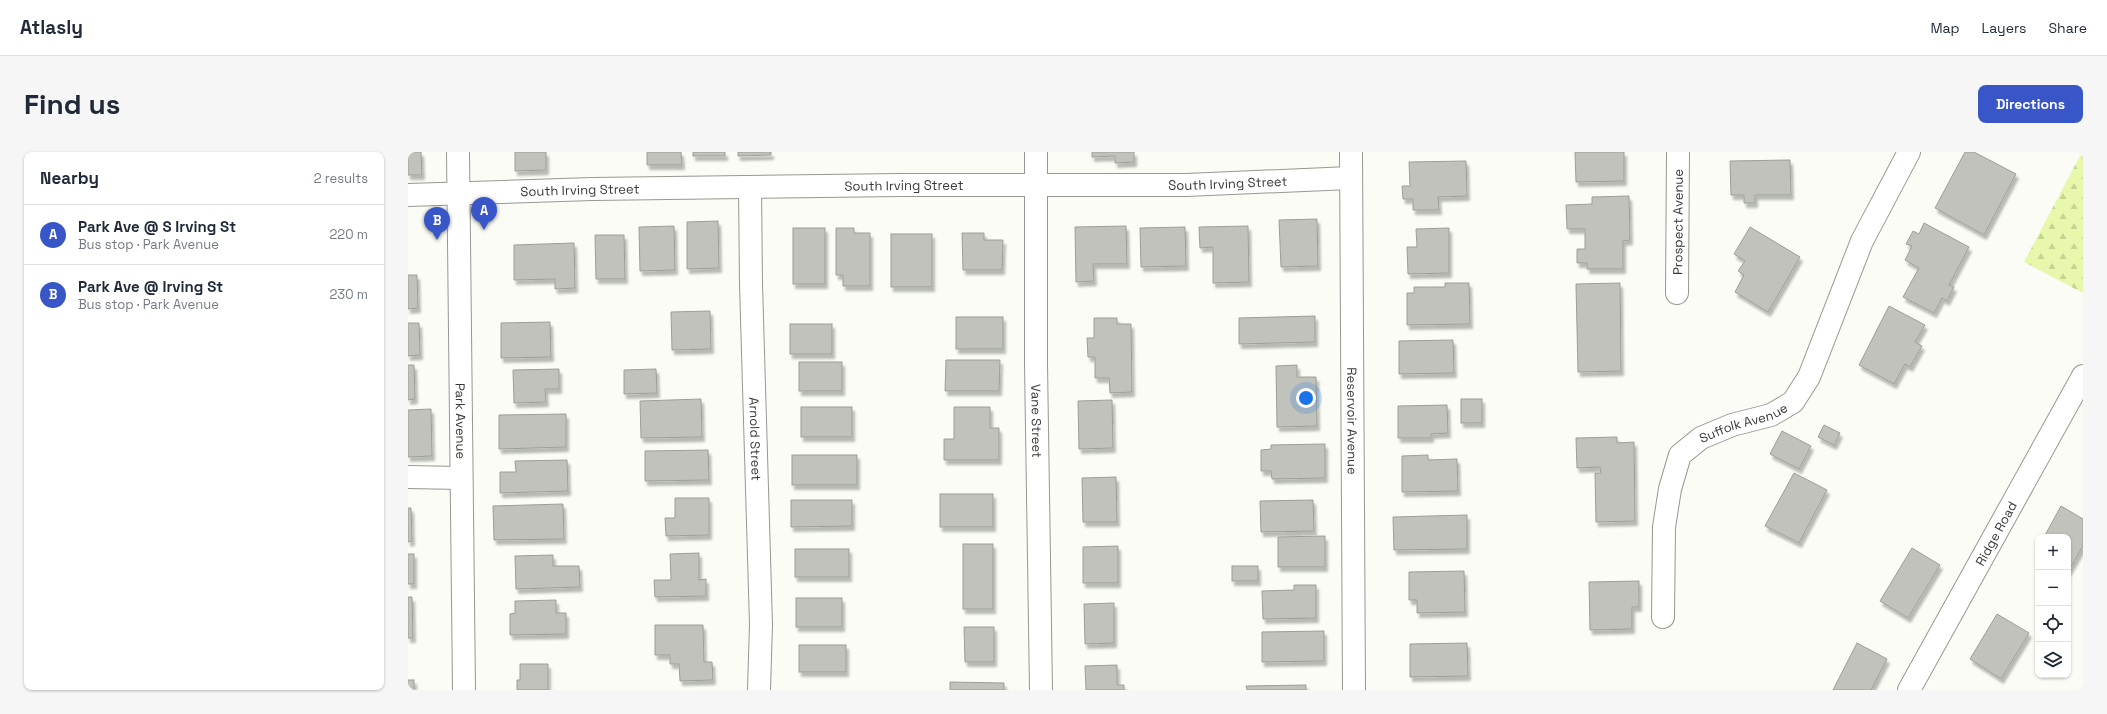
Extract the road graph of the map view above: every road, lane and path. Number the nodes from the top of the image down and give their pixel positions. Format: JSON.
{"nodes":[{"id":1,"x":458,"y":152,"type":"edge"},
{"id":2,"x":1036,"y":152,"type":"edge"},
{"id":3,"x":1351,"y":152,"type":"edge"},
{"id":4,"x":1678,"y":152,"type":"edge"},
{"id":5,"x":1909,"y":152,"type":"edge"},
{"id":6,"x":1350,"y":178,"type":"junction"},
{"id":7,"x":1037,"y":186,"type":"junction"},
{"id":8,"x":750,"y":188,"type":"junction"},
{"id":9,"x":408,"y":195,"type":"edge"},
{"id":10,"x":458,"y":195,"type":"junction"},
{"id":11,"x":1677,"y":293,"type":"dead end"},
{"id":12,"x":2083,"y":376,"type":"edge"},
{"id":13,"x":408,"y":477,"type":"edge"},
{"id":14,"x":462,"y":478,"type":"junction"},
{"id":15,"x":1663,"y":617,"type":"dead end"},
{"id":16,"x":464,"y":690,"type":"edge"},
{"id":17,"x":759,"y":690,"type":"edge"},
{"id":18,"x":1041,"y":690,"type":"edge"},
{"id":19,"x":1354,"y":690,"type":"edge"},
{"id":20,"x":1909,"y":690,"type":"edge"}],
"edges":[{"from":1,"to":10,"type":"street","name":"Park Avenue"},
{"from":2,"to":7,"type":"street","name":"Vane Street"},
{"from":3,"to":6,"type":"street","name":"Reservoir Avenue"},
{"from":4,"to":11,"type":"street","name":"Prospect Avenue"},
{"from":5,"to":15,"type":"street","name":"Suffolk Avenue"},
{"from":6,"to":7,"type":"street","name":"South Irving Street"},
{"from":6,"to":19,"type":"street","name":"Reservoir Avenue"},
{"from":7,"to":8,"type":"street","name":"South Irving Street"},
{"from":7,"to":18,"type":"street","name":"Vane Street"},
{"from":8,"to":10,"type":"street","name":"South Irving Street"},
{"from":8,"to":17,"type":"street","name":"Arnold Street"},
{"from":9,"to":10,"type":"street","name":"South Irving Street"},
{"from":10,"to":14,"type":"street","name":"Park Avenue"},
{"from":12,"to":20,"type":"street","name":"Ridge Road"},
{"from":13,"to":14,"type":"street"},
{"from":14,"to":16,"type":"street","name":"Park Avenue"}]}
